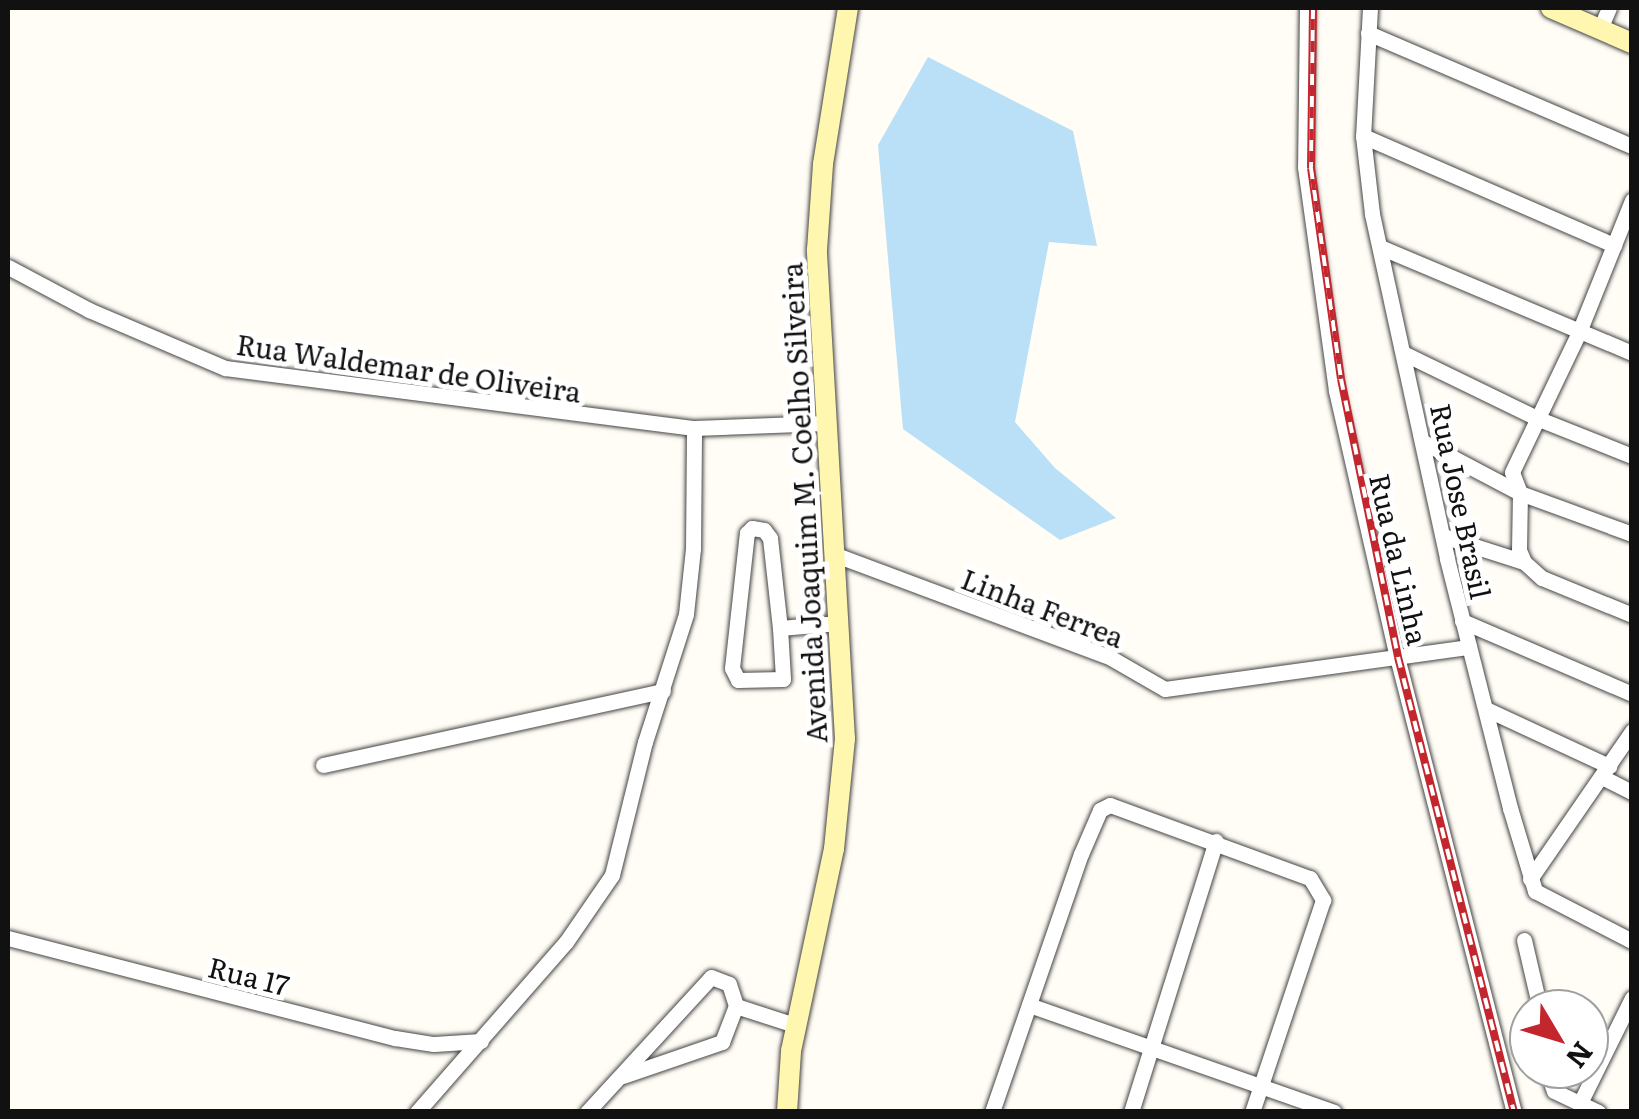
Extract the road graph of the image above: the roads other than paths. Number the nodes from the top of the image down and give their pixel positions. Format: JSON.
{"nodes":[{"id":1,"x":848,"y":8,"type":"edge"},
{"id":2,"x":1307,"y":8,"type":"edge"},
{"id":3,"x":1370,"y":8,"type":"edge"},
{"id":4,"x":1551,"y":8,"type":"edge"},
{"id":5,"x":1609,"y":8,"type":"edge"},
{"id":6,"x":1600,"y":28,"type":"junction"},
{"id":7,"x":1368,"y":34,"type":"junction"},
{"id":8,"x":1632,"y":43,"type":"edge"},
{"id":9,"x":1363,"y":136,"type":"junction"},
{"id":10,"x":1632,"y":146,"type":"edge"},
{"id":11,"x":1632,"y":200,"type":"edge"},
{"id":12,"x":1614,"y":245,"type":"junction"},
{"id":13,"x":1380,"y":247,"type":"junction"},
{"id":14,"x":8,"y":267,"type":"edge"},
{"id":15,"x":1579,"y":332,"type":"junction"},
{"id":16,"x":1403,"y":353,"type":"junction"},
{"id":17,"x":1632,"y":353,"type":"edge"},
{"id":18,"x":1540,"y":418,"type":"junction"},
{"id":19,"x":826,"y":423,"type":"junction"},
{"id":20,"x":694,"y":428,"type":"junction"},
{"id":21,"x":1425,"y":443,"type":"junction"},
{"id":22,"x":1632,"y":456,"type":"edge"},
{"id":23,"x":1520,"y":493,"type":"junction"},
{"id":24,"x":1632,"y":534,"type":"edge"},
{"id":25,"x":1443,"y":536,"type":"junction"},
{"id":26,"x":836,"y":555,"type":"junction"},
{"id":27,"x":1524,"y":562,"type":"junction"},
{"id":28,"x":1632,"y":615,"type":"edge"},
{"id":29,"x":1462,"y":621,"type":"junction"},
{"id":30,"x":839,"y":623,"type":"junction"},
{"id":31,"x":780,"y":628,"type":"junction"},
{"id":32,"x":1469,"y":647,"type":"junction"},
{"id":33,"x":1397,"y":657,"type":"junction"},
{"id":34,"x":663,"y":691,"type":"junction"},
{"id":35,"x":1632,"y":694,"type":"edge"},
{"id":36,"x":1486,"y":709,"type":"junction"},
{"id":37,"x":1632,"y":732,"type":"edge"},
{"id":38,"x":324,"y":765,"type":"dead end"},
{"id":39,"x":1605,"y":772,"type":"junction"},
{"id":40,"x":1632,"y":792,"type":"edge"},
{"id":41,"x":1216,"y":842,"type":"junction"},
{"id":42,"x":1530,"y":878,"type":"junction"},
{"id":43,"x":8,"y":938,"type":"edge"},
{"id":44,"x":1524,"y":940,"type":"dead end"},
{"id":45,"x":1632,"y":941,"type":"edge"},
{"id":46,"x":1535,"y":989,"type":"edge"},
{"id":47,"x":1632,"y":998,"type":"edge"},
{"id":48,"x":1029,"y":1005,"type":"junction"},
{"id":49,"x":736,"y":1006,"type":"junction"},
{"id":50,"x":796,"y":1025,"type":"junction"},
{"id":51,"x":481,"y":1042,"type":"junction"},
{"id":52,"x":1152,"y":1051,"type":"junction"},
{"id":53,"x":619,"y":1077,"type":"junction"},
{"id":54,"x":1260,"y":1086,"type":"junction"},
{"id":55,"x":1553,"y":1089,"type":"edge"},
{"id":56,"x":1580,"y":1102,"type":"junction"},
{"id":57,"x":417,"y":1112,"type":"edge"},
{"id":58,"x":587,"y":1112,"type":"edge"},
{"id":59,"x":787,"y":1112,"type":"edge"},
{"id":60,"x":992,"y":1112,"type":"edge"},
{"id":61,"x":1131,"y":1112,"type":"edge"},
{"id":62,"x":1252,"y":1112,"type":"edge"},
{"id":63,"x":1334,"y":1112,"type":"edge"},
{"id":64,"x":1514,"y":1112,"type":"edge"},
{"id":65,"x":1598,"y":1112,"type":"edge"}],
"edges":[{"from":1,"to":19,"type":"main road","name":"Avenida Joaquim M. Coelho Silveira"},
{"from":2,"to":33,"type":"street","name":"Rua da Linha"},
{"from":3,"to":7,"type":"street","name":"Rua Jose Brasil"},
{"from":4,"to":6,"type":"main road"},
{"from":5,"to":6,"type":"street"},
{"from":6,"to":8,"type":"main road"},
{"from":7,"to":9,"type":"street","name":"Rua Jose Brasil"},
{"from":7,"to":10,"type":"street"},
{"from":9,"to":12,"type":"street"},
{"from":9,"to":13,"type":"street","name":"Rua Jose Brasil"},
{"from":11,"to":12,"type":"street"},
{"from":12,"to":15,"type":"street"},
{"from":13,"to":15,"type":"street"},
{"from":13,"to":16,"type":"street","name":"Rua Jose Brasil"},
{"from":14,"to":20,"type":"street","name":"Rua Waldemar de Oliveira"},
{"from":15,"to":17,"type":"street"},
{"from":15,"to":18,"type":"street"},
{"from":16,"to":18,"type":"street"},
{"from":16,"to":21,"type":"street","name":"Rua Jose Brasil"},
{"from":18,"to":22,"type":"street"},
{"from":18,"to":23,"type":"street"},
{"from":19,"to":20,"type":"street","name":"Rua Waldemar de Oliveira"},
{"from":19,"to":26,"type":"main road","name":"Avenida Joaquim M. Coelho Silveira"},
{"from":20,"to":34,"type":"street"},
{"from":21,"to":23,"type":"street"},
{"from":21,"to":25,"type":"street","name":"Rua Jose Brasil"},
{"from":23,"to":24,"type":"street"},
{"from":23,"to":27,"type":"street"},
{"from":25,"to":27,"type":"street"},
{"from":25,"to":29,"type":"street","name":"Rua Jose Brasil"},
{"from":26,"to":30,"type":"main road","name":"Avenida Joaquim M. Coelho Silveira"},
{"from":26,"to":33,"type":"street","name":"Linha Ferrea"},
{"from":27,"to":28,"type":"street"},
{"from":29,"to":32,"type":"street","name":"Rua Jose Brasil"},
{"from":29,"to":35,"type":"street"},
{"from":30,"to":31,"type":"street"},
{"from":30,"to":50,"type":"main road","name":"Avenida Joaquim M. Coelho Silveira"},
{"from":31,"to":31,"type":"street"},
{"from":32,"to":33,"type":"street","name":"Linha Ferrea"},
{"from":32,"to":36,"type":"street","name":"Rua Jose Brasil"},
{"from":33,"to":64,"type":"street","name":"Rua da Linha"},
{"from":34,"to":38,"type":"street"},
{"from":34,"to":51,"type":"street"},
{"from":36,"to":39,"type":"street"},
{"from":36,"to":42,"type":"street","name":"Rua Jose Brasil"},
{"from":37,"to":39,"type":"street"},
{"from":39,"to":40,"type":"street"},
{"from":39,"to":42,"type":"street"},
{"from":41,"to":48,"type":"street"},
{"from":41,"to":52,"type":"street"},
{"from":41,"to":54,"type":"street"},
{"from":42,"to":45,"type":"street"},
{"from":43,"to":51,"type":"street","name":"Rua 17"},
{"from":44,"to":46,"type":"street"},
{"from":47,"to":56,"type":"street"},
{"from":48,"to":52,"type":"street"},
{"from":48,"to":60,"type":"street"},
{"from":49,"to":50,"type":"street"},
{"from":49,"to":53,"type":"street"},
{"from":49,"to":53,"type":"street"},
{"from":50,"to":59,"type":"main road","name":"Avenida Joaquim M. Coelho Silveira"},
{"from":51,"to":57,"type":"street"},
{"from":52,"to":54,"type":"street"},
{"from":52,"to":61,"type":"street"},
{"from":53,"to":58,"type":"street"},
{"from":54,"to":62,"type":"street"},
{"from":54,"to":63,"type":"street"},
{"from":55,"to":56,"type":"street"},
{"from":56,"to":65,"type":"street"}]}
